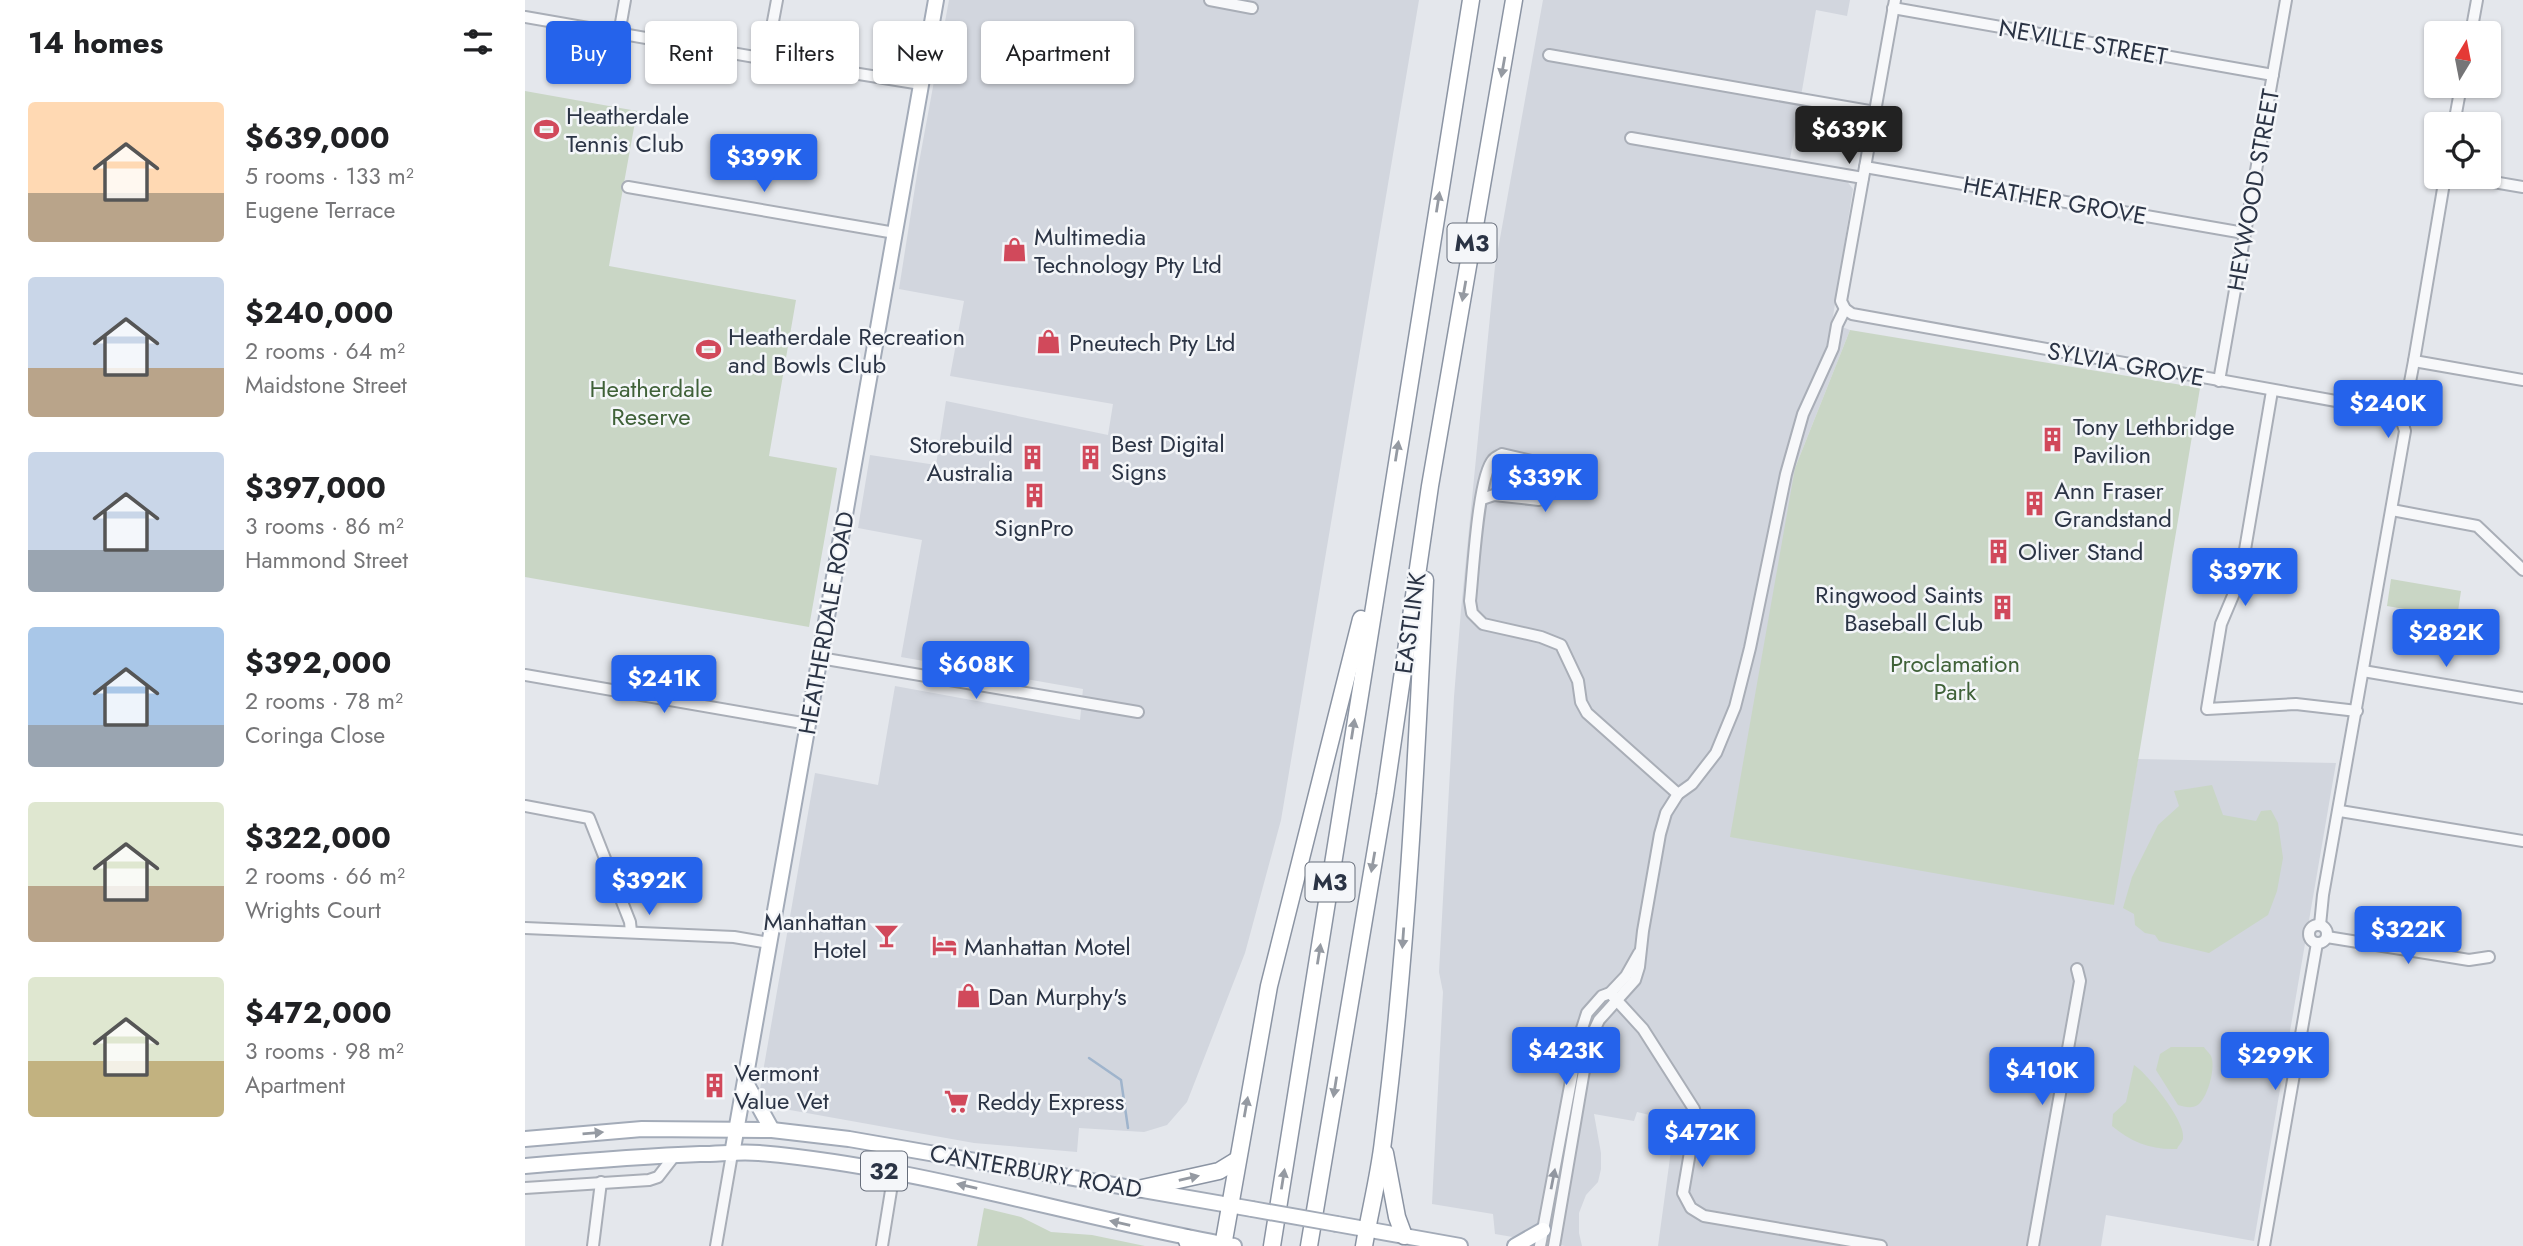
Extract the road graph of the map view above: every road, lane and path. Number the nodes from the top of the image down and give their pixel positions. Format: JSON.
{"nodes":[{"id":1,"x":625,"y":0,"type":"edge"},
{"id":2,"x":777,"y":0,"type":"edge"},
{"id":3,"x":936,"y":0,"type":"edge"},
{"id":4,"x":1210,"y":0,"type":"edge"},
{"id":5,"x":1471,"y":0,"type":"edge"},
{"id":6,"x":1514,"y":0,"type":"edge"},
{"id":7,"x":2286,"y":0,"type":"edge"},
{"id":8,"x":2477,"y":0,"type":"edge"},
{"id":9,"x":1894,"y":4,"type":"edge"},
{"id":10,"x":1252,"y":8,"type":"dead end"},
{"id":11,"x":525,"y":17,"type":"edge"},
{"id":12,"x":547,"y":21,"type":"edge"},
{"id":13,"x":621,"y":21,"type":"edge"},
{"id":14,"x":773,"y":21,"type":"edge"},
{"id":15,"x":932,"y":21,"type":"edge"},
{"id":16,"x":2473,"y":21,"type":"edge"},
{"id":17,"x":631,"y":36,"type":"edge"},
{"id":18,"x":1549,"y":55,"type":"dead end"},
{"id":19,"x":751,"y":56,"type":"edge"},
{"id":20,"x":2273,"y":75,"type":"junction"},
{"id":21,"x":921,"y":84,"type":"edge"},
{"id":22,"x":1875,"y":112,"type":"junction"},
{"id":23,"x":1631,"y":138,"type":"dead end"},
{"id":24,"x":1864,"y":172,"type":"junction"},
{"id":25,"x":2501,"y":183,"type":"edge"},
{"id":26,"x":628,"y":187,"type":"dead end"},
{"id":27,"x":2523,"y":187,"type":"edge"},
{"id":28,"x":2443,"y":189,"type":"edge"},
{"id":29,"x":895,"y":233,"type":"junction"},
{"id":30,"x":2244,"y":233,"type":"junction"},
{"id":31,"x":1848,"y":312,"type":"junction"},
{"id":32,"x":2414,"y":361,"type":"junction"},
{"id":33,"x":2523,"y":380,"type":"edge"},
{"id":34,"x":2219,"y":381,"type":"junction"},
{"id":35,"x":2272,"y":391,"type":"junction"},
{"id":36,"x":2400,"y":415,"type":"junction"},
{"id":37,"x":1430,"y":486,"type":"junction"},
{"id":38,"x":1482,"y":499,"type":"junction"},
{"id":39,"x":2392,"y":510,"type":"junction"},
{"id":40,"x":1387,"y":518,"type":"junction"},
{"id":41,"x":2523,"y":570,"type":"edge"},
{"id":42,"x":820,"y":658,"type":"junction"},
{"id":43,"x":2363,"y":671,"type":"junction"},
{"id":44,"x":525,"y":675,"type":"edge"},
{"id":45,"x":2523,"y":698,"type":"edge"},
{"id":46,"x":2357,"y":711,"type":"junction"},
{"id":47,"x":1138,"y":712,"type":"dead end"},
{"id":48,"x":808,"y":724,"type":"junction"},
{"id":49,"x":1678,"y":794,"type":"junction"},
{"id":50,"x":525,"y":806,"type":"edge"},
{"id":51,"x":2340,"y":811,"type":"junction"},
{"id":52,"x":2523,"y":841,"type":"edge"},
{"id":53,"x":2320,"y":925,"type":"junction"},
{"id":54,"x":525,"y":928,"type":"edge"},
{"id":55,"x":631,"y":932,"type":"junction"},
{"id":56,"x":2327,"y":937,"type":"junction"},
{"id":57,"x":769,"y":943,"type":"junction"},
{"id":58,"x":2317,"y":943,"type":"junction"},
{"id":59,"x":2489,"y":957,"type":"dead end"},
{"id":60,"x":2077,"y":969,"type":"dead end"},
{"id":61,"x":1613,"y":997,"type":"junction"},
{"id":62,"x":745,"y":1083,"type":"junction"},
{"id":63,"x":737,"y":1129,"type":"junction"},
{"id":64,"x":772,"y":1130,"type":"junction"},
{"id":65,"x":525,"y":1139,"type":"edge"},
{"id":66,"x":1383,"y":1144,"type":"junction"},
{"id":67,"x":732,"y":1154,"type":"junction"},
{"id":68,"x":675,"y":1155,"type":"junction"},
{"id":69,"x":1237,"y":1160,"type":"junction"},
{"id":70,"x":525,"y":1166,"type":"edge"},
{"id":71,"x":894,"y":1172,"type":"junction"},
{"id":72,"x":601,"y":1182,"type":"junction"},
{"id":73,"x":525,"y":1188,"type":"edge"},
{"id":74,"x":1138,"y":1189,"type":"junction"},
{"id":75,"x":1230,"y":1205,"type":"junction"},
{"id":76,"x":1367,"y":1229,"type":"junction"},
{"id":77,"x":1543,"y":1230,"type":"junction"},
{"id":78,"x":1404,"y":1236,"type":"junction"},
{"id":79,"x":1188,"y":1242,"type":"edge"},
{"id":80,"x":1227,"y":1245,"type":"edge"},
{"id":81,"x":593,"y":1246,"type":"edge"},
{"id":82,"x":716,"y":1246,"type":"edge"},
{"id":83,"x":882,"y":1246,"type":"edge"},
{"id":84,"x":1272,"y":1246,"type":"edge"},
{"id":85,"x":1309,"y":1246,"type":"edge"},
{"id":86,"x":1364,"y":1246,"type":"edge"},
{"id":87,"x":1460,"y":1246,"type":"edge"},
{"id":88,"x":1515,"y":1246,"type":"edge"},
{"id":89,"x":1541,"y":1246,"type":"edge"},
{"id":90,"x":1554,"y":1246,"type":"edge"},
{"id":91,"x":1881,"y":1246,"type":"edge"},
{"id":92,"x":2033,"y":1246,"type":"edge"},
{"id":93,"x":2264,"y":1246,"type":"edge"}],
"edges":[{"from":1,"to":13,"type":"street"},
{"from":2,"to":14,"type":"street"},
{"from":3,"to":15,"type":"main road","name":"HEATHERDALE ROAD"},
{"from":4,"to":10,"type":"street"},
{"from":40,"to":5,"type":"highway","name":"EASTLINK","number":"M3","one_way":true},
{"from":6,"to":37,"type":"highway","name":"EASTLINK","number":"M3","one_way":true},
{"from":7,"to":20,"type":"street","name":"HEYWOOD STREET"},
{"from":8,"to":16,"type":"street"},
{"from":9,"to":20,"type":"street","name":"NEVILLE STREET"},
{"from":9,"to":22,"type":"street"},
{"from":11,"to":12,"type":"street"},
{"from":17,"to":19,"type":"street"},
{"from":18,"to":22,"type":"street"},
{"from":20,"to":30,"type":"street","name":"HEYWOOD STREET"},
{"from":21,"to":29,"type":"main road","name":"HEATHERDALE ROAD"},
{"from":22,"to":24,"type":"street"},
{"from":23,"to":24,"type":"street","name":"HEATHER GROVE"},
{"from":24,"to":30,"type":"street","name":"HEATHER GROVE"},
{"from":24,"to":31,"type":"street"},
{"from":25,"to":27,"type":"street"},
{"from":26,"to":29,"type":"street"},
{"from":28,"to":32,"type":"street"},
{"from":29,"to":42,"type":"main road","name":"HEATHERDALE ROAD"},
{"from":30,"to":34,"type":"street","name":"HEYWOOD STREET"},
{"from":31,"to":34,"type":"street","name":"SYLVIA GROVE"},
{"from":31,"to":49,"type":"street"},
{"from":32,"to":33,"type":"street"},
{"from":32,"to":36,"type":"street"},
{"from":34,"to":35,"type":"street","name":"SYLVIA GROVE"},
{"from":35,"to":36,"type":"street","name":"SYLVIA GROVE"},
{"from":35,"to":46,"type":"street"},
{"from":36,"to":39,"type":"street"},
{"from":37,"to":66,"type":"highway","one_way":true},
{"from":37,"to":85,"type":"highway","name":"EASTLINK","number":"M3","one_way":true},
{"from":38,"to":38,"type":"street"},
{"from":38,"to":49,"type":"street"},
{"from":39,"to":41,"type":"street"},
{"from":39,"to":43,"type":"street"},
{"from":69,"to":40,"type":"highway","one_way":true},
{"from":84,"to":40,"type":"highway","name":"EASTLINK","number":"M3","one_way":true},
{"from":42,"to":47,"type":"street"},
{"from":42,"to":48,"type":"main road","name":"HEATHERDALE ROAD"},
{"from":43,"to":45,"type":"street"},
{"from":43,"to":46,"type":"street"},
{"from":44,"to":48,"type":"street"},
{"from":46,"to":51,"type":"street"},
{"from":48,"to":57,"type":"main road","name":"HEATHERDALE ROAD"},
{"from":49,"to":61,"type":"street"},
{"from":50,"to":55,"type":"street"},
{"from":51,"to":52,"type":"street"},
{"from":51,"to":53,"type":"street"},
{"from":53,"to":56,"type":"street"},
{"from":53,"to":58,"type":"street"},
{"from":54,"to":55,"type":"street"},
{"from":55,"to":57,"type":"street"},
{"from":56,"to":58,"type":"street"},
{"from":56,"to":59,"type":"street"},
{"from":57,"to":62,"type":"main road","name":"HEATHERDALE ROAD"},
{"from":58,"to":93,"type":"street"},
{"from":60,"to":92,"type":"street"},
{"from":77,"to":61,"type":"street","one_way":true},
{"from":61,"to":90,"type":"street"},
{"from":61,"to":91,"type":"street"},
{"from":62,"to":63,"type":"main road","name":"HEATHERDALE ROAD"},
{"from":62,"to":64,"type":"main road"},
{"from":63,"to":64,"type":"main road","name":"CANTERBURY ROAD","number":"32"},
{"from":65,"to":63,"type":"main road","name":"CANTERBURY ROAD","number":"32","one_way":true},
{"from":63,"to":67,"type":"main road","name":"HEATHERDALE ROAD"},
{"from":64,"to":74,"type":"main road","name":"CANTERBURY ROAD","number":"32"},
{"from":66,"to":76,"type":"highway"},
{"from":66,"to":78,"type":"highway"},
{"from":67,"to":68,"type":"main road","name":"CANTERBURY ROAD","number":"32"},
{"from":67,"to":71,"type":"main road","name":"CANTERBURY ROAD","number":"32"},
{"from":67,"to":82,"type":"street","name":"HEATHERDALE ROAD"},
{"from":68,"to":70,"type":"main road","name":"CANTERBURY ROAD","number":"32"},
{"from":68,"to":72,"type":"street"},
{"from":74,"to":69,"type":"highway","one_way":true},
{"from":69,"to":75,"type":"highway"},
{"from":79,"to":71,"type":"main road","name":"CANTERBURY ROAD","number":"32","one_way":true},
{"from":71,"to":83,"type":"street"},
{"from":72,"to":73,"type":"street"},
{"from":72,"to":81,"type":"street"},
{"from":74,"to":75,"type":"main road","name":"CANTERBURY ROAD","number":"32"},
{"from":75,"to":76,"type":"main road","name":"CANTERBURY ROAD","number":"32","bridge":true},
{"from":75,"to":80,"type":"highway"},
{"from":76,"to":78,"type":"main road","name":"CANTERBURY ROAD","number":"32"},
{"from":76,"to":86,"type":"highway"},
{"from":77,"to":88,"type":"main road"},
{"from":77,"to":89,"type":"street"},
{"from":78,"to":87,"type":"main road","name":"CANTERBURY ROAD","number":"32"},
{"from":79,"to":80,"type":"main road","name":"CANTERBURY ROAD","number":"32"}]}
